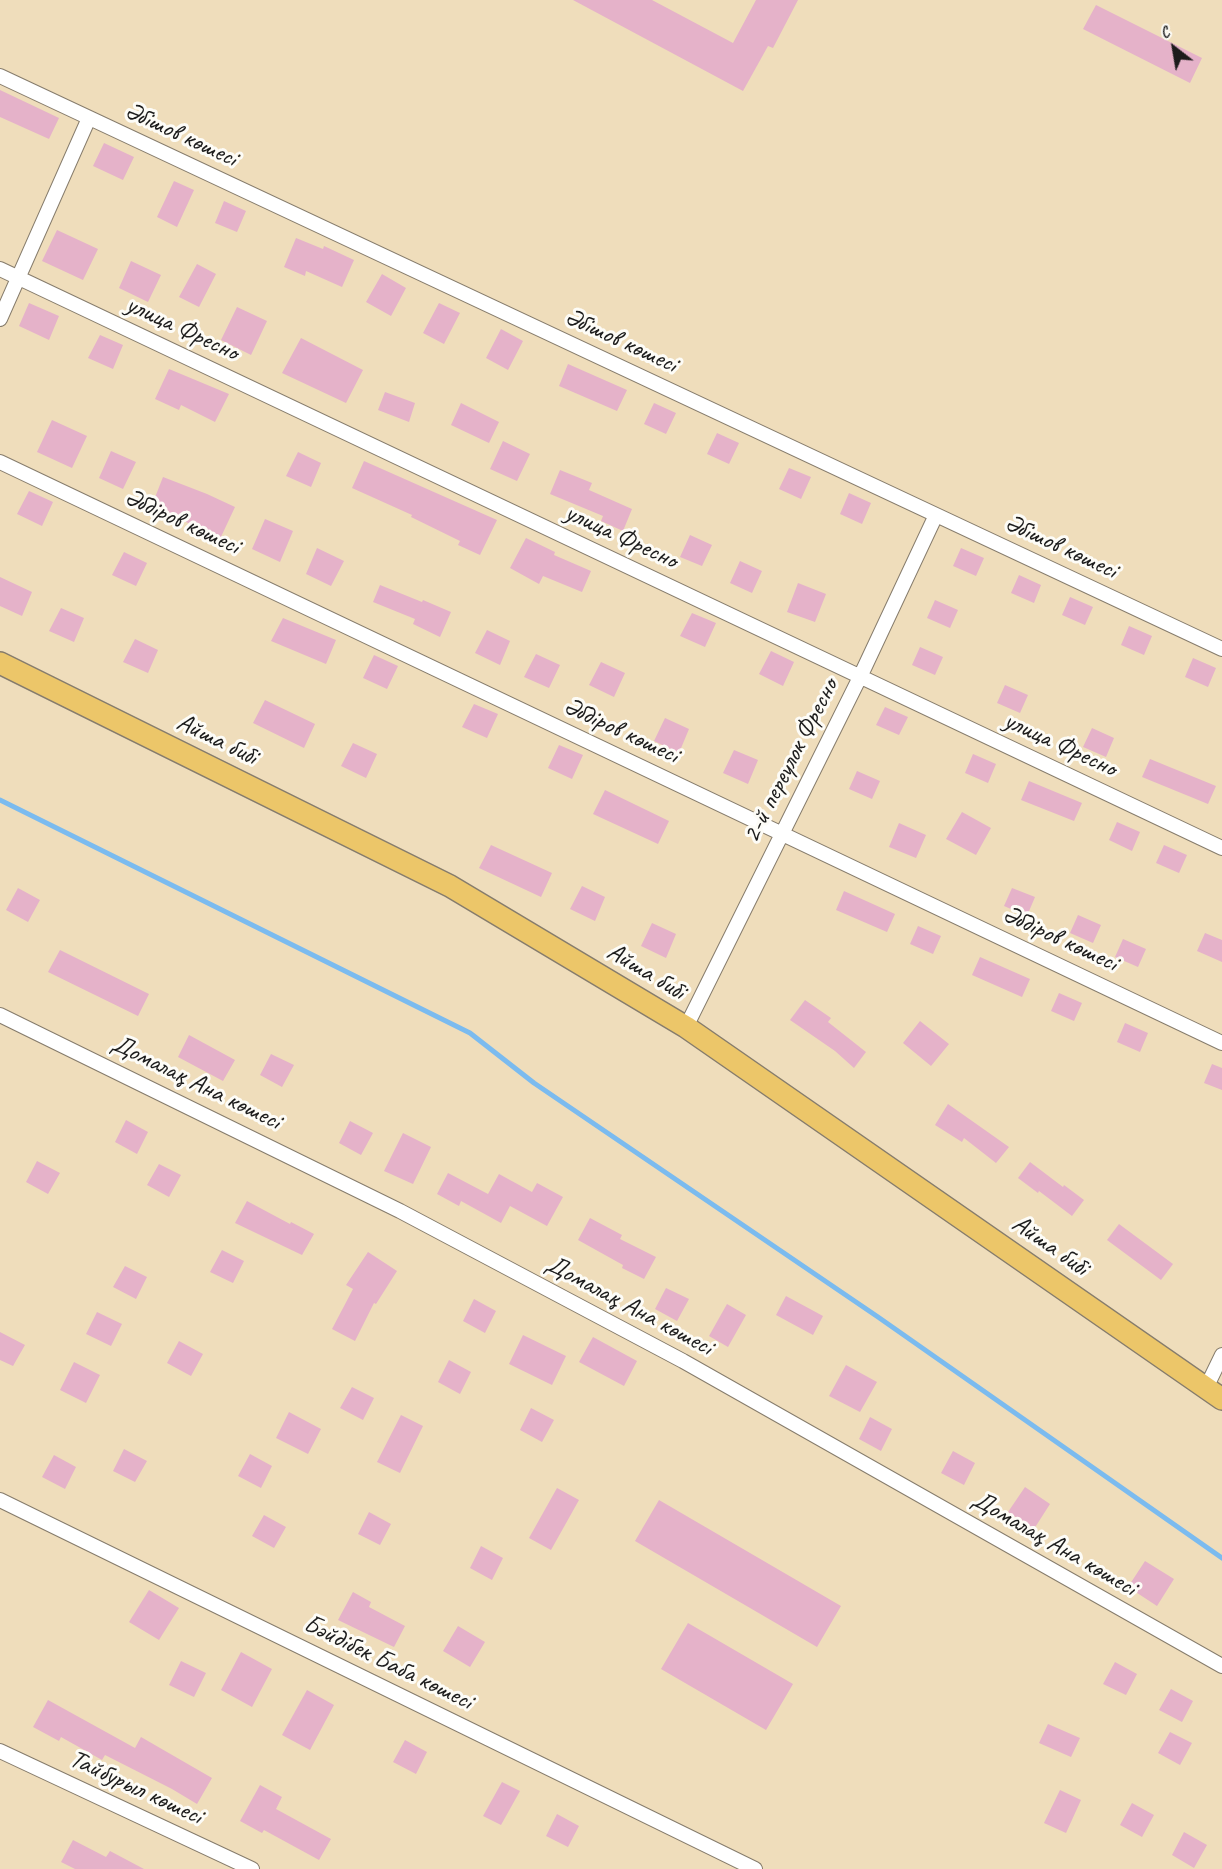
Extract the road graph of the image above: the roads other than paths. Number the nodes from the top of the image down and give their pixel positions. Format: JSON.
{"nodes":[{"id":1,"x":0,"y":76,"type":"edge"},
{"id":2,"x":90,"y":118,"type":"junction"},
{"id":3,"x":0,"y":269,"type":"edge"},
{"id":4,"x":19,"y":278,"type":"junction"},
{"id":5,"x":0,"y":319,"type":"edge"},
{"id":6,"x":0,"y":462,"type":"edge"},
{"id":7,"x":936,"y":515,"type":"junction"},
{"id":8,"x":1222,"y":649,"type":"edge"},
{"id":9,"x":0,"y":663,"type":"edge"},
{"id":10,"x":860,"y":677,"type":"junction"},
{"id":11,"x":781,"y":833,"type":"junction"},
{"id":12,"x":1222,"y":848,"type":"edge"},
{"id":13,"x":0,"y":1015,"type":"edge"},
{"id":14,"x":686,"y":1027,"type":"junction"},
{"id":15,"x":1222,"y":1043,"type":"edge"},
{"id":16,"x":1222,"y":1354,"type":"edge"},
{"id":17,"x":1214,"y":1394,"type":"edge"},
{"id":18,"x":0,"y":1500,"type":"edge"},
{"id":19,"x":1222,"y":1666,"type":"edge"},
{"id":20,"x":0,"y":1751,"type":"edge"},
{"id":21,"x":252,"y":1869,"type":"edge"},
{"id":22,"x":755,"y":1869,"type":"edge"}],
"edges":[{"from":1,"to":2,"type":"street","name":"Әбішов көшесі"},
{"from":2,"to":4,"type":"street"},
{"from":2,"to":7,"type":"street","name":"Әбішов көшесі"},
{"from":3,"to":4,"type":"street","name":"улица Фресно"},
{"from":4,"to":5,"type":"street"},
{"from":4,"to":10,"type":"street","name":"улица Фресно"},
{"from":6,"to":11,"type":"street","name":"Әбдіров көшесі"},
{"from":7,"to":8,"type":"street","name":"Әбішов көшесі"},
{"from":7,"to":10,"type":"street","name":"2-й переулок Фресно"},
{"from":9,"to":14,"type":"main road","name":"Айша бибі"},
{"from":10,"to":11,"type":"street","name":"2-й переулок Фресно"},
{"from":10,"to":12,"type":"street","name":"улица Фресно"},
{"from":11,"to":14,"type":"street","name":"2-й переулок Фресно"},
{"from":11,"to":15,"type":"street","name":"Әбдіров көшесі"},
{"from":13,"to":19,"type":"street","name":"Домалақ Ана көшесі"},
{"from":14,"to":17,"type":"main road","name":"Айша бибі"},
{"from":16,"to":17,"type":"street"},
{"from":18,"to":22,"type":"street","name":"Бәйдібек Баба көшесі"},
{"from":20,"to":21,"type":"street","name":"Тайбурыл көшесі"}]}
